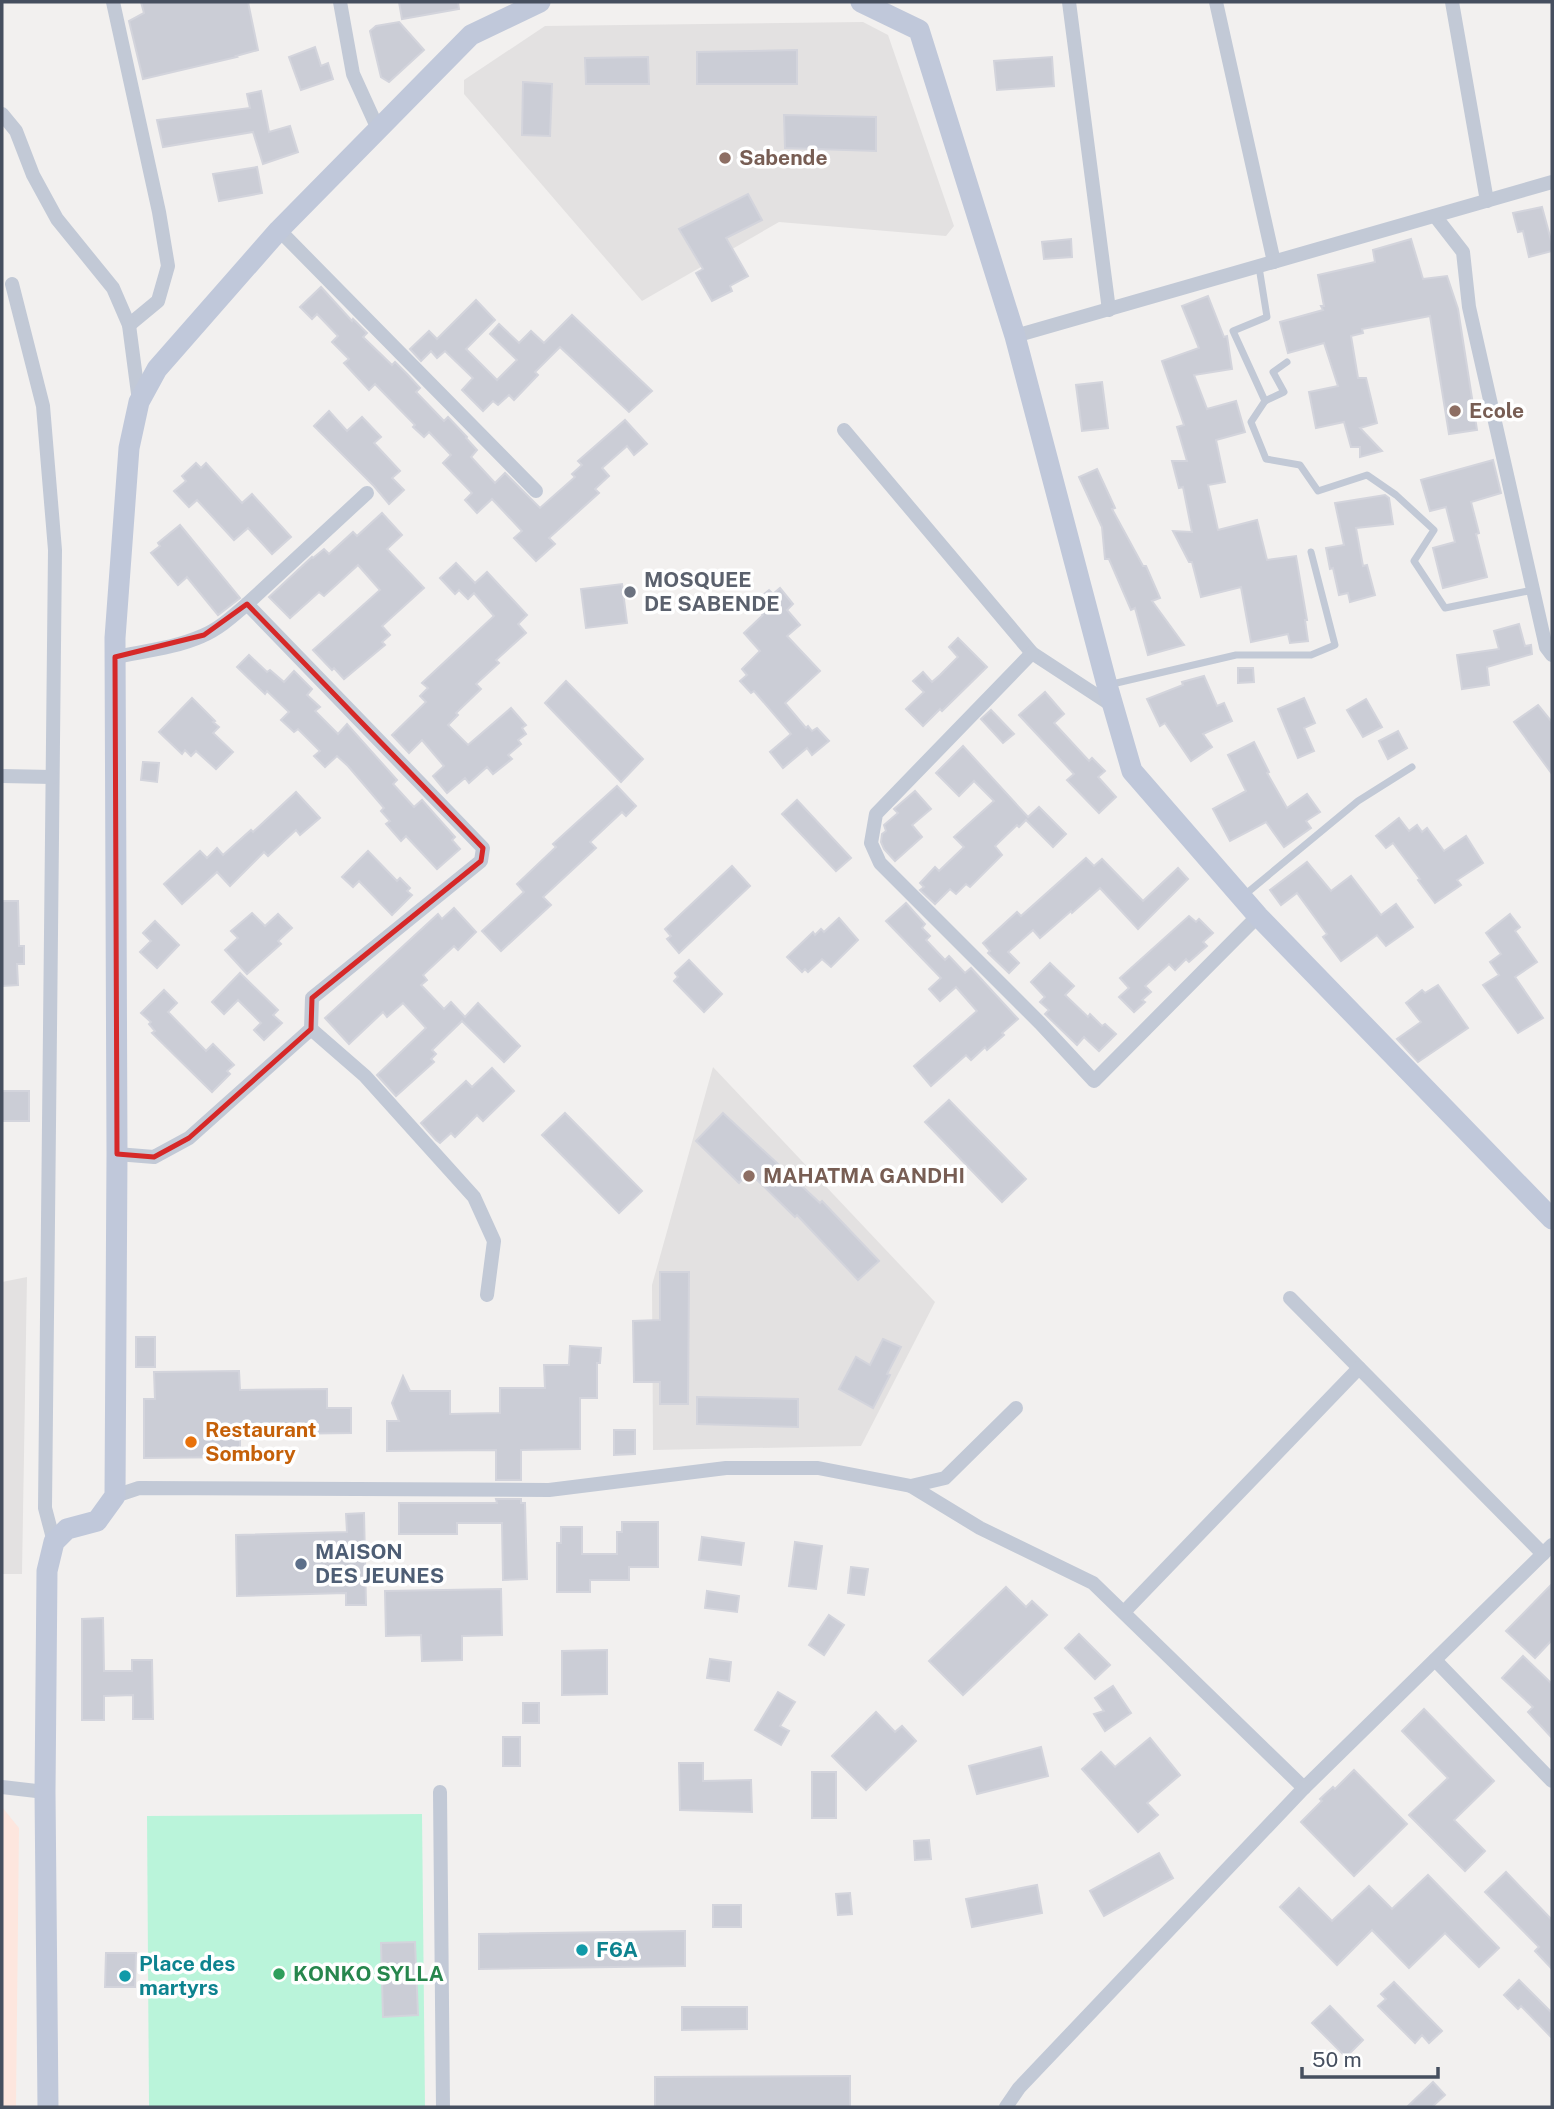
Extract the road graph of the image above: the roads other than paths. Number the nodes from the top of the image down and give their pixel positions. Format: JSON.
{"nodes":[{"id":1,"x":113,"y":2,"type":"edge"},
{"id":2,"x":340,"y":2,"type":"edge"},
{"id":3,"x":540,"y":2,"type":"edge"},
{"id":4,"x":861,"y":2,"type":"edge"},
{"id":5,"x":1069,"y":2,"type":"edge"},
{"id":6,"x":1216,"y":2,"type":"edge"},
{"id":7,"x":1452,"y":2,"type":"edge"},
{"id":8,"x":2,"y":114,"type":"edge"},
{"id":9,"x":378,"y":129,"type":"junction"},
{"id":10,"x":1552,"y":182,"type":"edge"},
{"id":11,"x":1487,"y":201,"type":"junction"},
{"id":12,"x":1435,"y":216,"type":"junction"},
{"id":13,"x":279,"y":230,"type":"junction"},
{"id":14,"x":1274,"y":262,"type":"junction"},
{"id":15,"x":1259,"y":267,"type":"junction"},
{"id":16,"x":12,"y":284,"type":"dead end"},
{"id":17,"x":1109,"y":310,"type":"junction"},
{"id":18,"x":129,"y":325,"type":"junction"},
{"id":19,"x":1015,"y":336,"type":"junction"},
{"id":20,"x":1287,"y":362,"type":"dead end"},
{"id":21,"x":1265,"y":401,"type":"junction"},
{"id":22,"x":139,"y":402,"type":"junction"},
{"id":23,"x":844,"y":430,"type":"dead end"},
{"id":24,"x":536,"y":491,"type":"dead end"},
{"id":25,"x":367,"y":493,"type":"dead end"},
{"id":26,"x":1311,"y":552,"type":"dead end"},
{"id":27,"x":1533,"y":590,"type":"junction"},
{"id":28,"x":247,"y":604,"type":"junction"},
{"id":29,"x":1032,"y":653,"type":"junction"},
{"id":30,"x":1552,"y":655,"type":"edge"},
{"id":31,"x":115,"y":657,"type":"junction"},
{"id":32,"x":1110,"y":696,"type":"junction"},
{"id":33,"x":1412,"y":767,"type":"dead end"},
{"id":34,"x":2,"y":776,"type":"edge"},
{"id":35,"x":52,"y":777,"type":"junction"},
{"id":36,"x":1242,"y":897,"type":"junction"},
{"id":37,"x":1258,"y":916,"type":"junction"},
{"id":38,"x":311,"y":1029,"type":"junction"},
{"id":39,"x":117,"y":1154,"type":"junction"},
{"id":40,"x":1552,"y":1219,"type":"edge"},
{"id":41,"x":487,"y":1296,"type":"dead end"},
{"id":42,"x":1290,"y":1298,"type":"dead end"},
{"id":43,"x":1359,"y":1368,"type":"junction"},
{"id":44,"x":1016,"y":1408,"type":"dead end"},
{"id":45,"x":911,"y":1486,"type":"junction"},
{"id":46,"x":115,"y":1496,"type":"junction"},
{"id":47,"x":54,"y":1542,"type":"junction"},
{"id":48,"x":1548,"y":1549,"type":"edge"},
{"id":49,"x":1124,"y":1612,"type":"junction"},
{"id":50,"x":1434,"y":1660,"type":"junction"},
{"id":51,"x":1552,"y":1782,"type":"edge"},
{"id":52,"x":2,"y":1787,"type":"edge"},
{"id":53,"x":1304,"y":1788,"type":"junction"},
{"id":54,"x":45,"y":1792,"type":"junction"},
{"id":55,"x":440,"y":1792,"type":"dead end"},
{"id":56,"x":48,"y":2107,"type":"edge"},
{"id":57,"x":443,"y":2107,"type":"edge"},
{"id":58,"x":1006,"y":2107,"type":"edge"}],
"edges":[{"from":1,"to":18,"type":"street"},
{"from":2,"to":9,"type":"street"},
{"from":3,"to":9,"type":"main road"},
{"from":4,"to":19,"type":"main road"},
{"from":5,"to":17,"type":"street"},
{"from":6,"to":14,"type":"street"},
{"from":7,"to":11,"type":"street"},
{"from":8,"to":18,"type":"street"},
{"from":9,"to":13,"type":"main road"},
{"from":10,"to":11,"type":"street"},
{"from":11,"to":12,"type":"street"},
{"from":12,"to":14,"type":"street"},
{"from":12,"to":27,"type":"street"},
{"from":13,"to":22,"type":"main road"},
{"from":13,"to":24,"type":"street"},
{"from":14,"to":15,"type":"street"},
{"from":15,"to":17,"type":"street"},
{"from":15,"to":21,"type":"lane"},
{"from":16,"to":35,"type":"street"},
{"from":17,"to":19,"type":"street"},
{"from":18,"to":22,"type":"street"},
{"from":19,"to":32,"type":"main road"},
{"from":20,"to":21,"type":"lane"},
{"from":21,"to":27,"type":"lane"},
{"from":22,"to":31,"type":"main road"},
{"from":23,"to":29,"type":"street"},
{"from":25,"to":28,"type":"street"},
{"from":26,"to":32,"type":"lane"},
{"from":27,"to":30,"type":"street"},
{"from":28,"to":31,"type":"street"},
{"from":28,"to":38,"type":"street"},
{"from":29,"to":32,"type":"street"},
{"from":29,"to":37,"type":"street"},
{"from":31,"to":39,"type":"main road"},
{"from":32,"to":36,"type":"main road"},
{"from":33,"to":36,"type":"lane"},
{"from":34,"to":35,"type":"street"},
{"from":35,"to":47,"type":"street"},
{"from":36,"to":37,"type":"main road"},
{"from":37,"to":40,"type":"main road"},
{"from":38,"to":39,"type":"street"},
{"from":38,"to":41,"type":"street"},
{"from":39,"to":46,"type":"main road"},
{"from":42,"to":43,"type":"street"},
{"from":43,"to":48,"type":"street"},
{"from":43,"to":49,"type":"street"},
{"from":44,"to":45,"type":"street"},
{"from":45,"to":46,"type":"street"},
{"from":45,"to":49,"type":"street"},
{"from":46,"to":47,"type":"main road"},
{"from":47,"to":54,"type":"main road"},
{"from":48,"to":50,"type":"street"},
{"from":49,"to":53,"type":"street"},
{"from":50,"to":51,"type":"street"},
{"from":50,"to":53,"type":"street"},
{"from":52,"to":54,"type":"street"},
{"from":53,"to":58,"type":"street"},
{"from":54,"to":56,"type":"main road"},
{"from":55,"to":57,"type":"street"}]}
